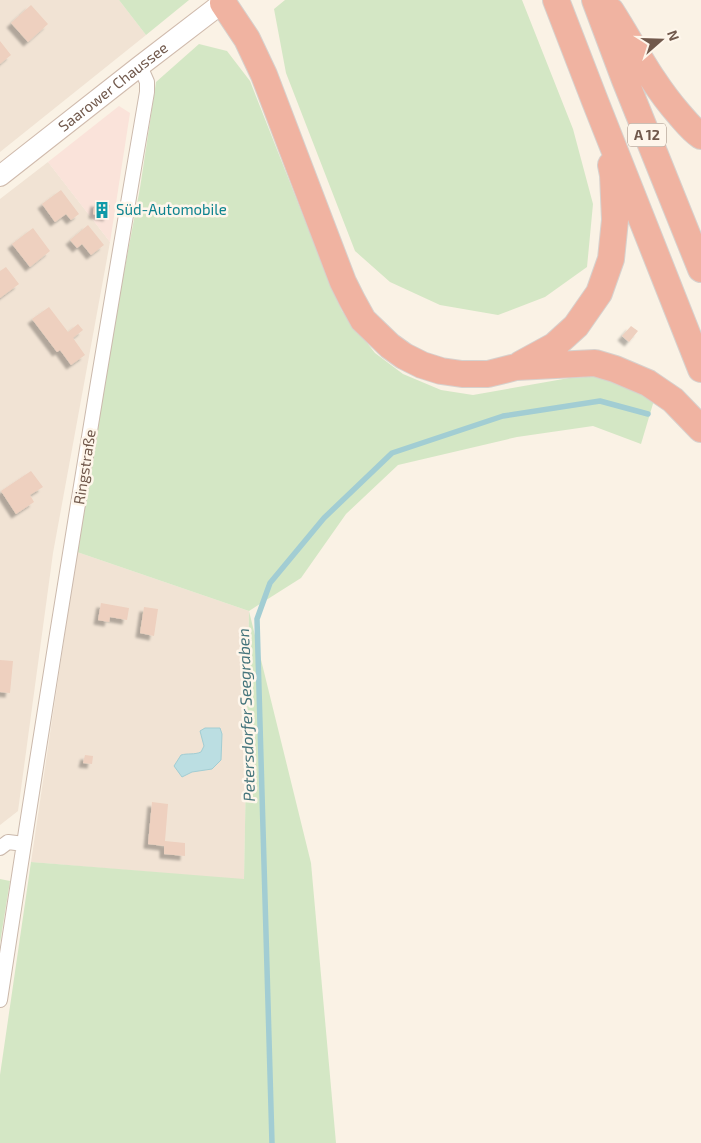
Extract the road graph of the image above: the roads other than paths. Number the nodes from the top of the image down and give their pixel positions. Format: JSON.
{"nodes":[{"id":1,"x":556,"y":0,"type":"edge"},
{"id":2,"x":595,"y":0,"type":"edge"},
{"id":3,"x":604,"y":0,"type":"edge"},
{"id":4,"x":224,"y":2,"type":"edge"},
{"id":5,"x":140,"y":66,"type":"junction"},
{"id":6,"x":595,"y":101,"type":"junction"},
{"id":7,"x":701,"y":136,"type":"edge"},
{"id":8,"x":0,"y":176,"type":"edge"},
{"id":9,"x":701,"y":269,"type":"edge"},
{"id":10,"x":516,"y":367,"type":"junction"},
{"id":11,"x":701,"y":369,"type":"edge"},
{"id":12,"x":701,"y":429,"type":"edge"},
{"id":13,"x":24,"y":844,"type":"junction"},
{"id":14,"x":0,"y":848,"type":"edge"},
{"id":15,"x":0,"y":1000,"type":"edge"}],
"edges":[{"from":1,"to":6,"type":"highway","number":"A 12"},
{"from":2,"to":9,"type":"highway","number":"A 12"},
{"from":3,"to":7,"type":"highway"},
{"from":4,"to":5,"type":"main road","name":"Saarower Chaussee"},
{"from":4,"to":10,"type":"highway"},
{"from":5,"to":8,"type":"main road","name":"Saarower Chaussee"},
{"from":5,"to":13,"type":"street","name":"Ringstraße"},
{"from":6,"to":10,"type":"highway"},
{"from":6,"to":11,"type":"highway","number":"A 12"},
{"from":10,"to":12,"type":"highway"},
{"from":13,"to":14,"type":"street"},
{"from":13,"to":15,"type":"street","name":"Ringstraße"}]}
